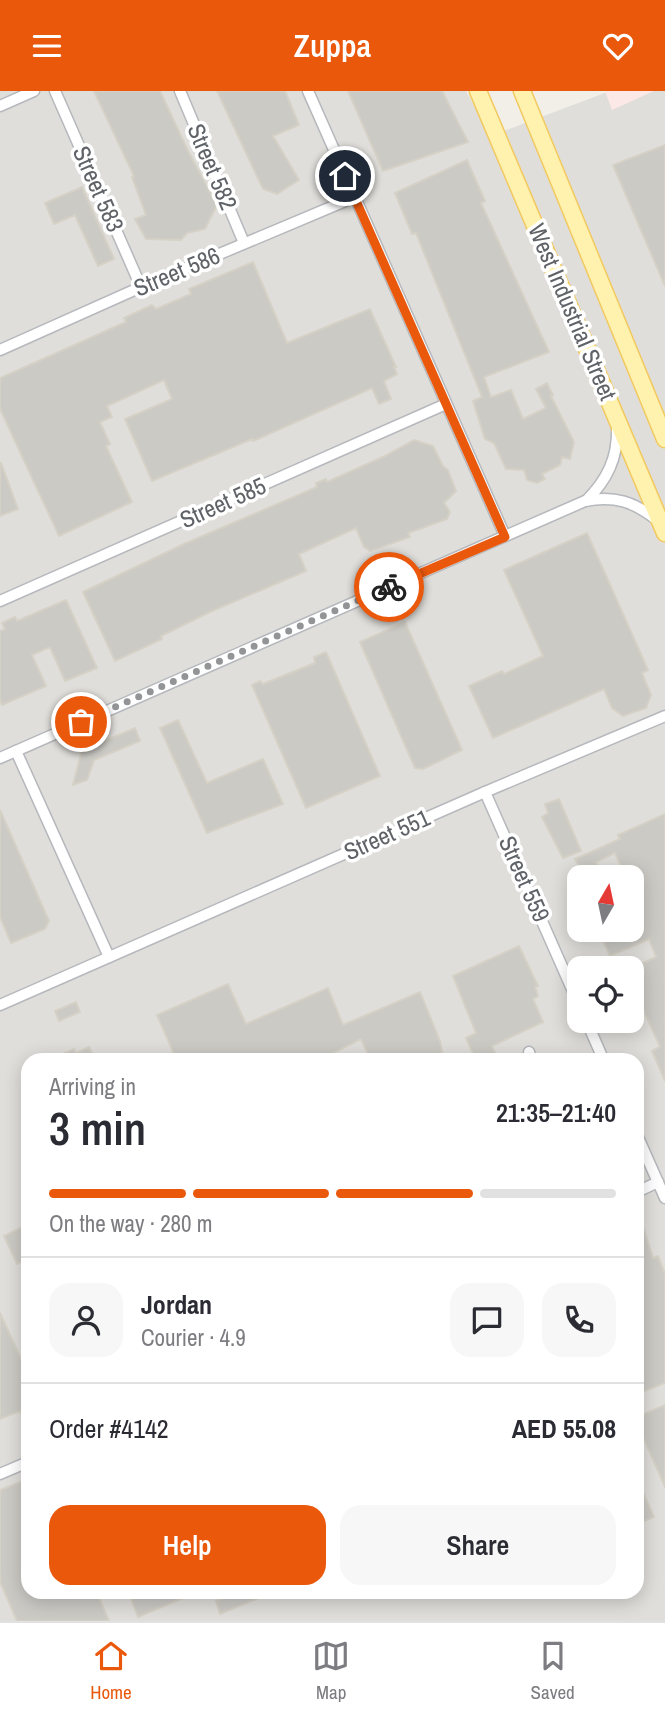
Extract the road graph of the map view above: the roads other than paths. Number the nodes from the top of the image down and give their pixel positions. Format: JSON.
{"nodes":[{"id":1,"x":34,"y":91,"type":"edge"},
{"id":2,"x":55,"y":91,"type":"edge"},
{"id":3,"x":180,"y":91,"type":"edge"},
{"id":4,"x":308,"y":91,"type":"edge"},
{"id":5,"x":478,"y":91,"type":"edge"},
{"id":6,"x":522,"y":91,"type":"edge"},
{"id":7,"x":0,"y":106,"type":"edge"},
{"id":8,"x":355,"y":197,"type":"junction"},
{"id":9,"x":244,"y":243,"type":"junction"},
{"id":10,"x":141,"y":287,"type":"junction"},
{"id":11,"x":0,"y":350,"type":"edge"},
{"id":12,"x":446,"y":404,"type":"junction"},
{"id":13,"x":616,"y":418,"type":"junction"},
{"id":14,"x":665,"y":439,"type":"edge"},
{"id":15,"x":585,"y":501,"type":"junction"},
{"id":16,"x":663,"y":528,"type":"edge"},
{"id":17,"x":505,"y":537,"type":"junction"},
{"id":18,"x":0,"y":601,"type":"edge"},
{"id":19,"x":665,"y":716,"type":"edge"},
{"id":20,"x":16,"y":751,"type":"junction"},
{"id":21,"x":0,"y":758,"type":"edge"},
{"id":22,"x":485,"y":792,"type":"junction"},
{"id":23,"x":109,"y":957,"type":"junction"},
{"id":24,"x":567,"y":978,"type":"edge"},
{"id":25,"x":0,"y":1005,"type":"edge"},
{"id":26,"x":591,"y":1033,"type":"edge"},
{"id":27,"x":599,"y":1053,"type":"edge"},
{"id":28,"x":644,"y":1151,"type":"edge"},
{"id":29,"x":658,"y":1182,"type":"junction"},
{"id":30,"x":644,"y":1189,"type":"edge"},
{"id":31,"x":665,"y":1198,"type":"edge"},
{"id":32,"x":21,"y":1465,"type":"edge"},
{"id":33,"x":0,"y":1474,"type":"edge"}],
"edges":[{"from":1,"to":7,"type":"street"},
{"from":2,"to":10,"type":"street","name":"Street 583"},
{"from":3,"to":9,"type":"street","name":"Street 582"},
{"from":4,"to":8,"type":"street"},
{"from":5,"to":13,"type":"main road","name":"West Industrial Street"},
{"from":6,"to":14,"type":"main road","name":"West Industrial Street"},
{"from":8,"to":9,"type":"street","name":"Street 586"},
{"from":8,"to":12,"type":"street"},
{"from":9,"to":10,"type":"street","name":"Street 586"},
{"from":10,"to":11,"type":"street","name":"Street 586"},
{"from":12,"to":17,"type":"street"},
{"from":12,"to":18,"type":"street","name":"Street 585"},
{"from":13,"to":15,"type":"street"},
{"from":13,"to":16,"type":"main road","name":"West Industrial Street"},
{"from":15,"to":16,"type":"street"},
{"from":15,"to":17,"type":"street"},
{"from":17,"to":20,"type":"street"},
{"from":19,"to":22,"type":"street","name":"Street 551"},
{"from":20,"to":21,"type":"street"},
{"from":20,"to":23,"type":"street"},
{"from":22,"to":23,"type":"street","name":"Street 551"},
{"from":22,"to":24,"type":"street","name":"Street 559"},
{"from":23,"to":25,"type":"street","name":"Street 551"},
{"from":26,"to":27,"type":"street"},
{"from":28,"to":29,"type":"street"},
{"from":29,"to":30,"type":"street"},
{"from":29,"to":31,"type":"street"},
{"from":32,"to":33,"type":"street"}]}
